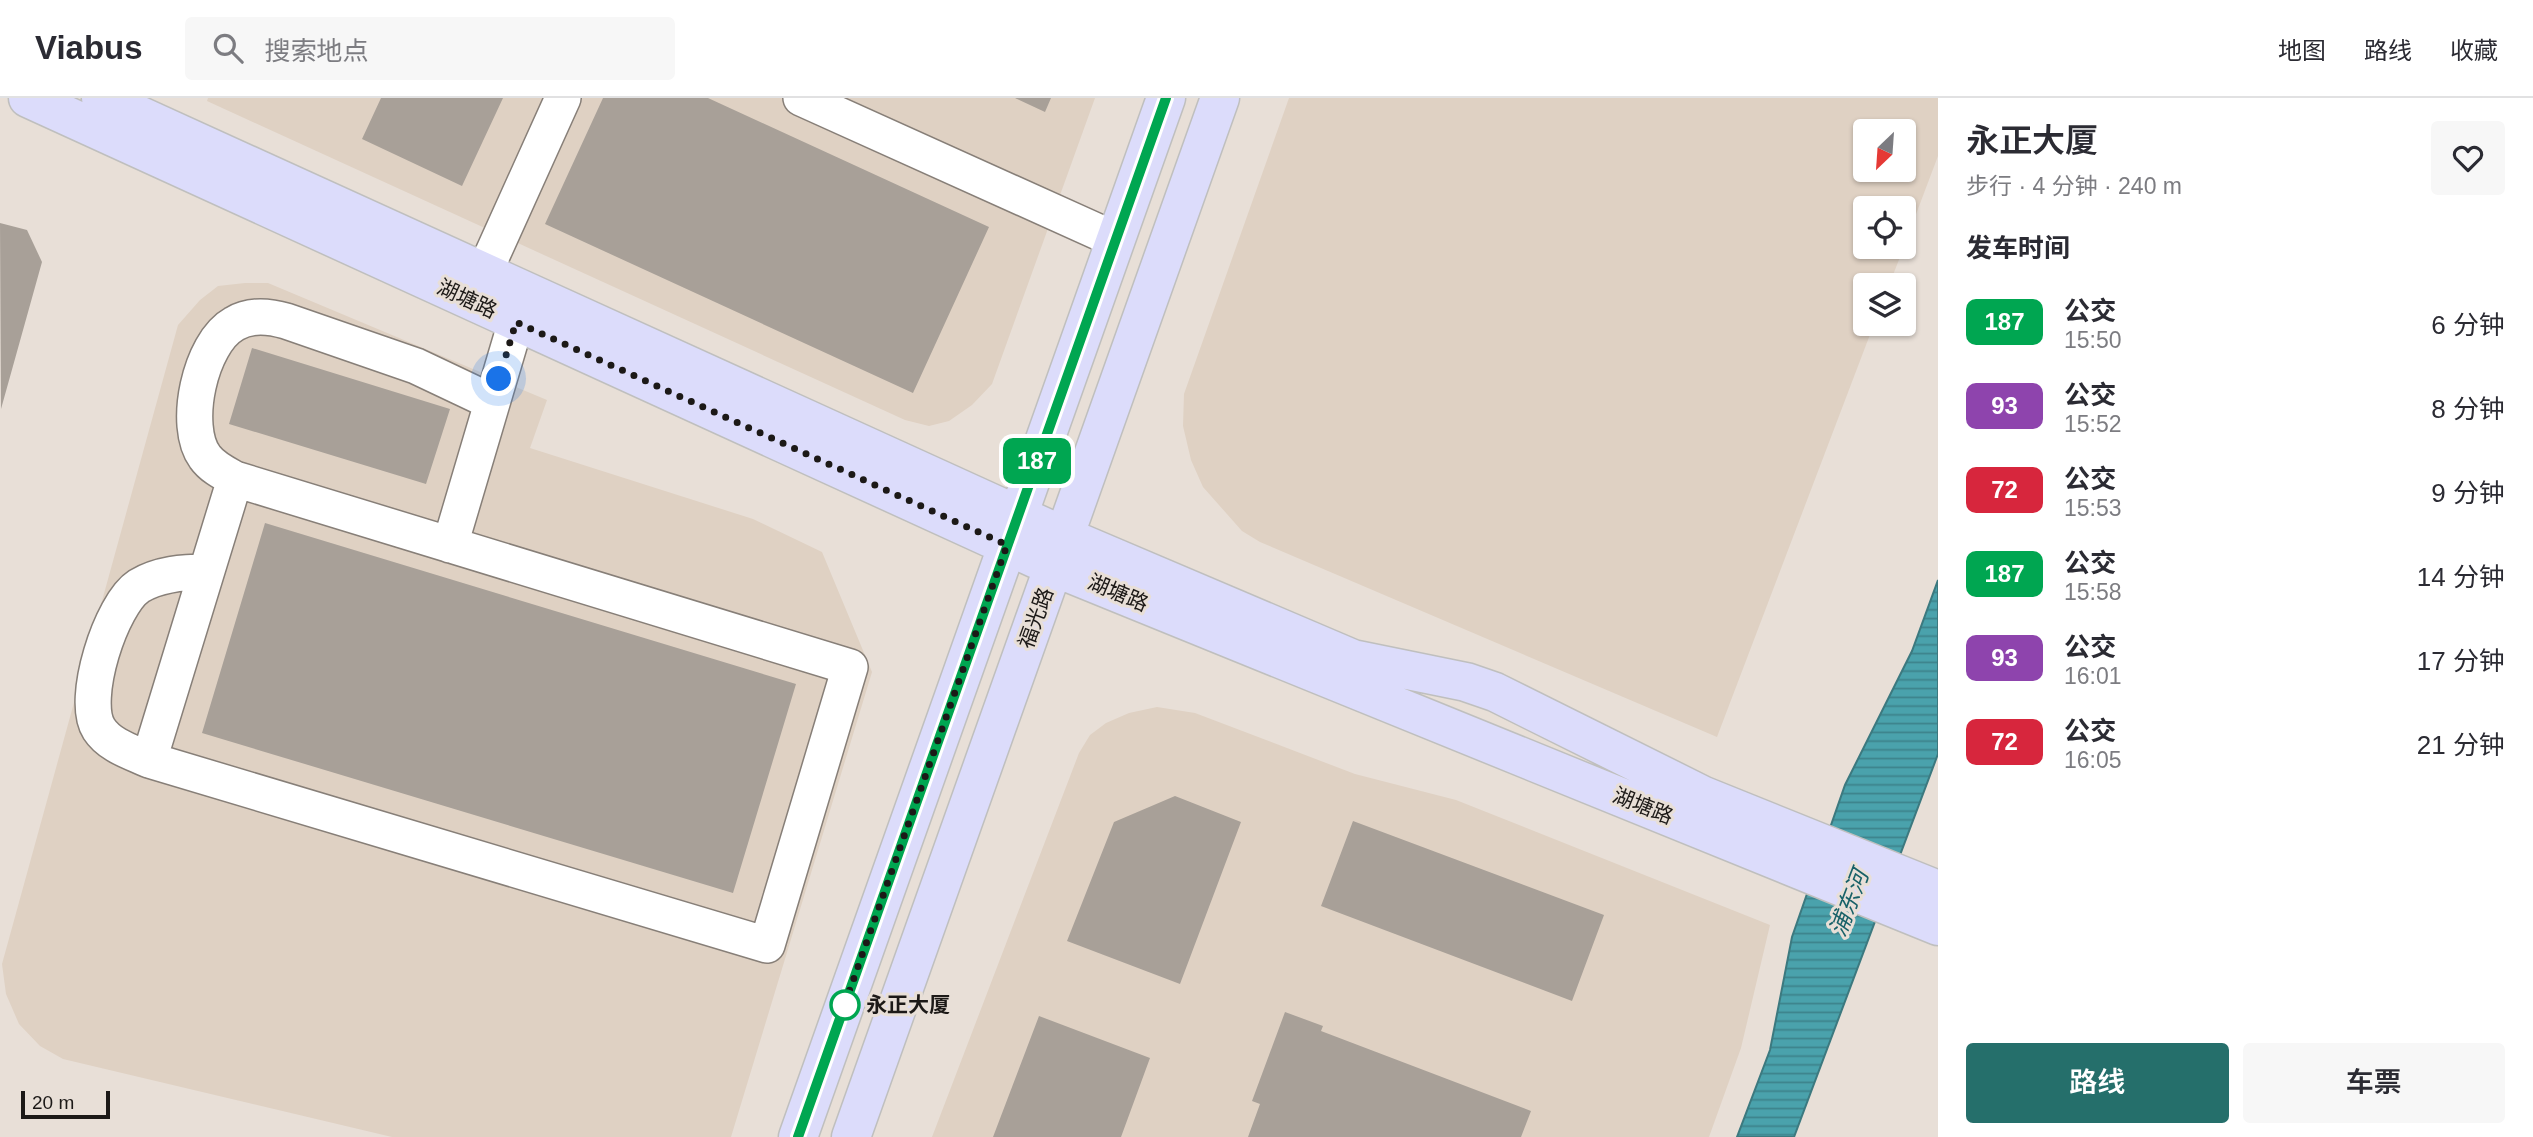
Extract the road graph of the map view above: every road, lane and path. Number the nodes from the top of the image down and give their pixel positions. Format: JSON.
{"nodes":[{"id":1,"x":28,"y":98,"type":"edge"},
{"id":2,"x":101,"y":98,"type":"edge"},
{"id":3,"x":562,"y":98,"type":"edge"},
{"id":4,"x":801,"y":98,"type":"edge"},
{"id":5,"x":1166,"y":98,"type":"edge"},
{"id":6,"x":1220,"y":98,"type":"edge"},
{"id":7,"x":1116,"y":240,"type":"junction"},
{"id":8,"x":484,"y":273,"type":"junction"},
{"id":9,"x":516,"y":322,"type":"junction"},
{"id":10,"x":492,"y":402,"type":"junction"},
{"id":11,"x":235,"y":479,"type":"junction"},
{"id":12,"x":1012,"y":530,"type":"junction"},
{"id":13,"x":450,"y":545,"type":"junction"},
{"id":14,"x":1060,"y":552,"type":"junction"},
{"id":15,"x":206,"y":572,"type":"junction"},
{"id":16,"x":149,"y":760,"type":"junction"},
{"id":17,"x":1805,"y":854,"type":"junction"},
{"id":18,"x":1924,"y":902,"type":"edge"},
{"id":19,"x":798,"y":1137,"type":"edge"},
{"id":20,"x":851,"y":1137,"type":"edge"}],
"edges":[{"from":1,"to":9,"type":"main road","name":"湖塘路"},
{"from":2,"to":8,"type":"main road","name":"湖塘路"},
{"from":3,"to":8,"type":"lane"},
{"from":4,"to":7,"type":"lane"},
{"from":5,"to":7,"type":"main road"},
{"from":6,"to":14,"type":"main road","name":"福光路"},
{"from":7,"to":12,"type":"main road"},
{"from":8,"to":12,"type":"main road","name":"湖塘路"},
{"from":9,"to":10,"type":"lane"},
{"from":9,"to":12,"type":"main road","name":"湖塘路"},
{"from":10,"to":11,"type":"lane"},
{"from":10,"to":13,"type":"lane"},
{"from":11,"to":13,"type":"lane"},
{"from":11,"to":15,"type":"lane"},
{"from":12,"to":14,"type":"main road","name":"湖塘路"},
{"from":12,"to":19,"type":"main road"},
{"from":13,"to":16,"type":"lane"},
{"from":14,"to":17,"type":"main road","name":"湖塘路"},
{"from":14,"to":17,"type":"main road","name":"湖塘路"},
{"from":14,"to":20,"type":"main road","name":"福光路"},
{"from":15,"to":16,"type":"lane"},
{"from":15,"to":16,"type":"lane"},
{"from":17,"to":18,"type":"main road"}]}
